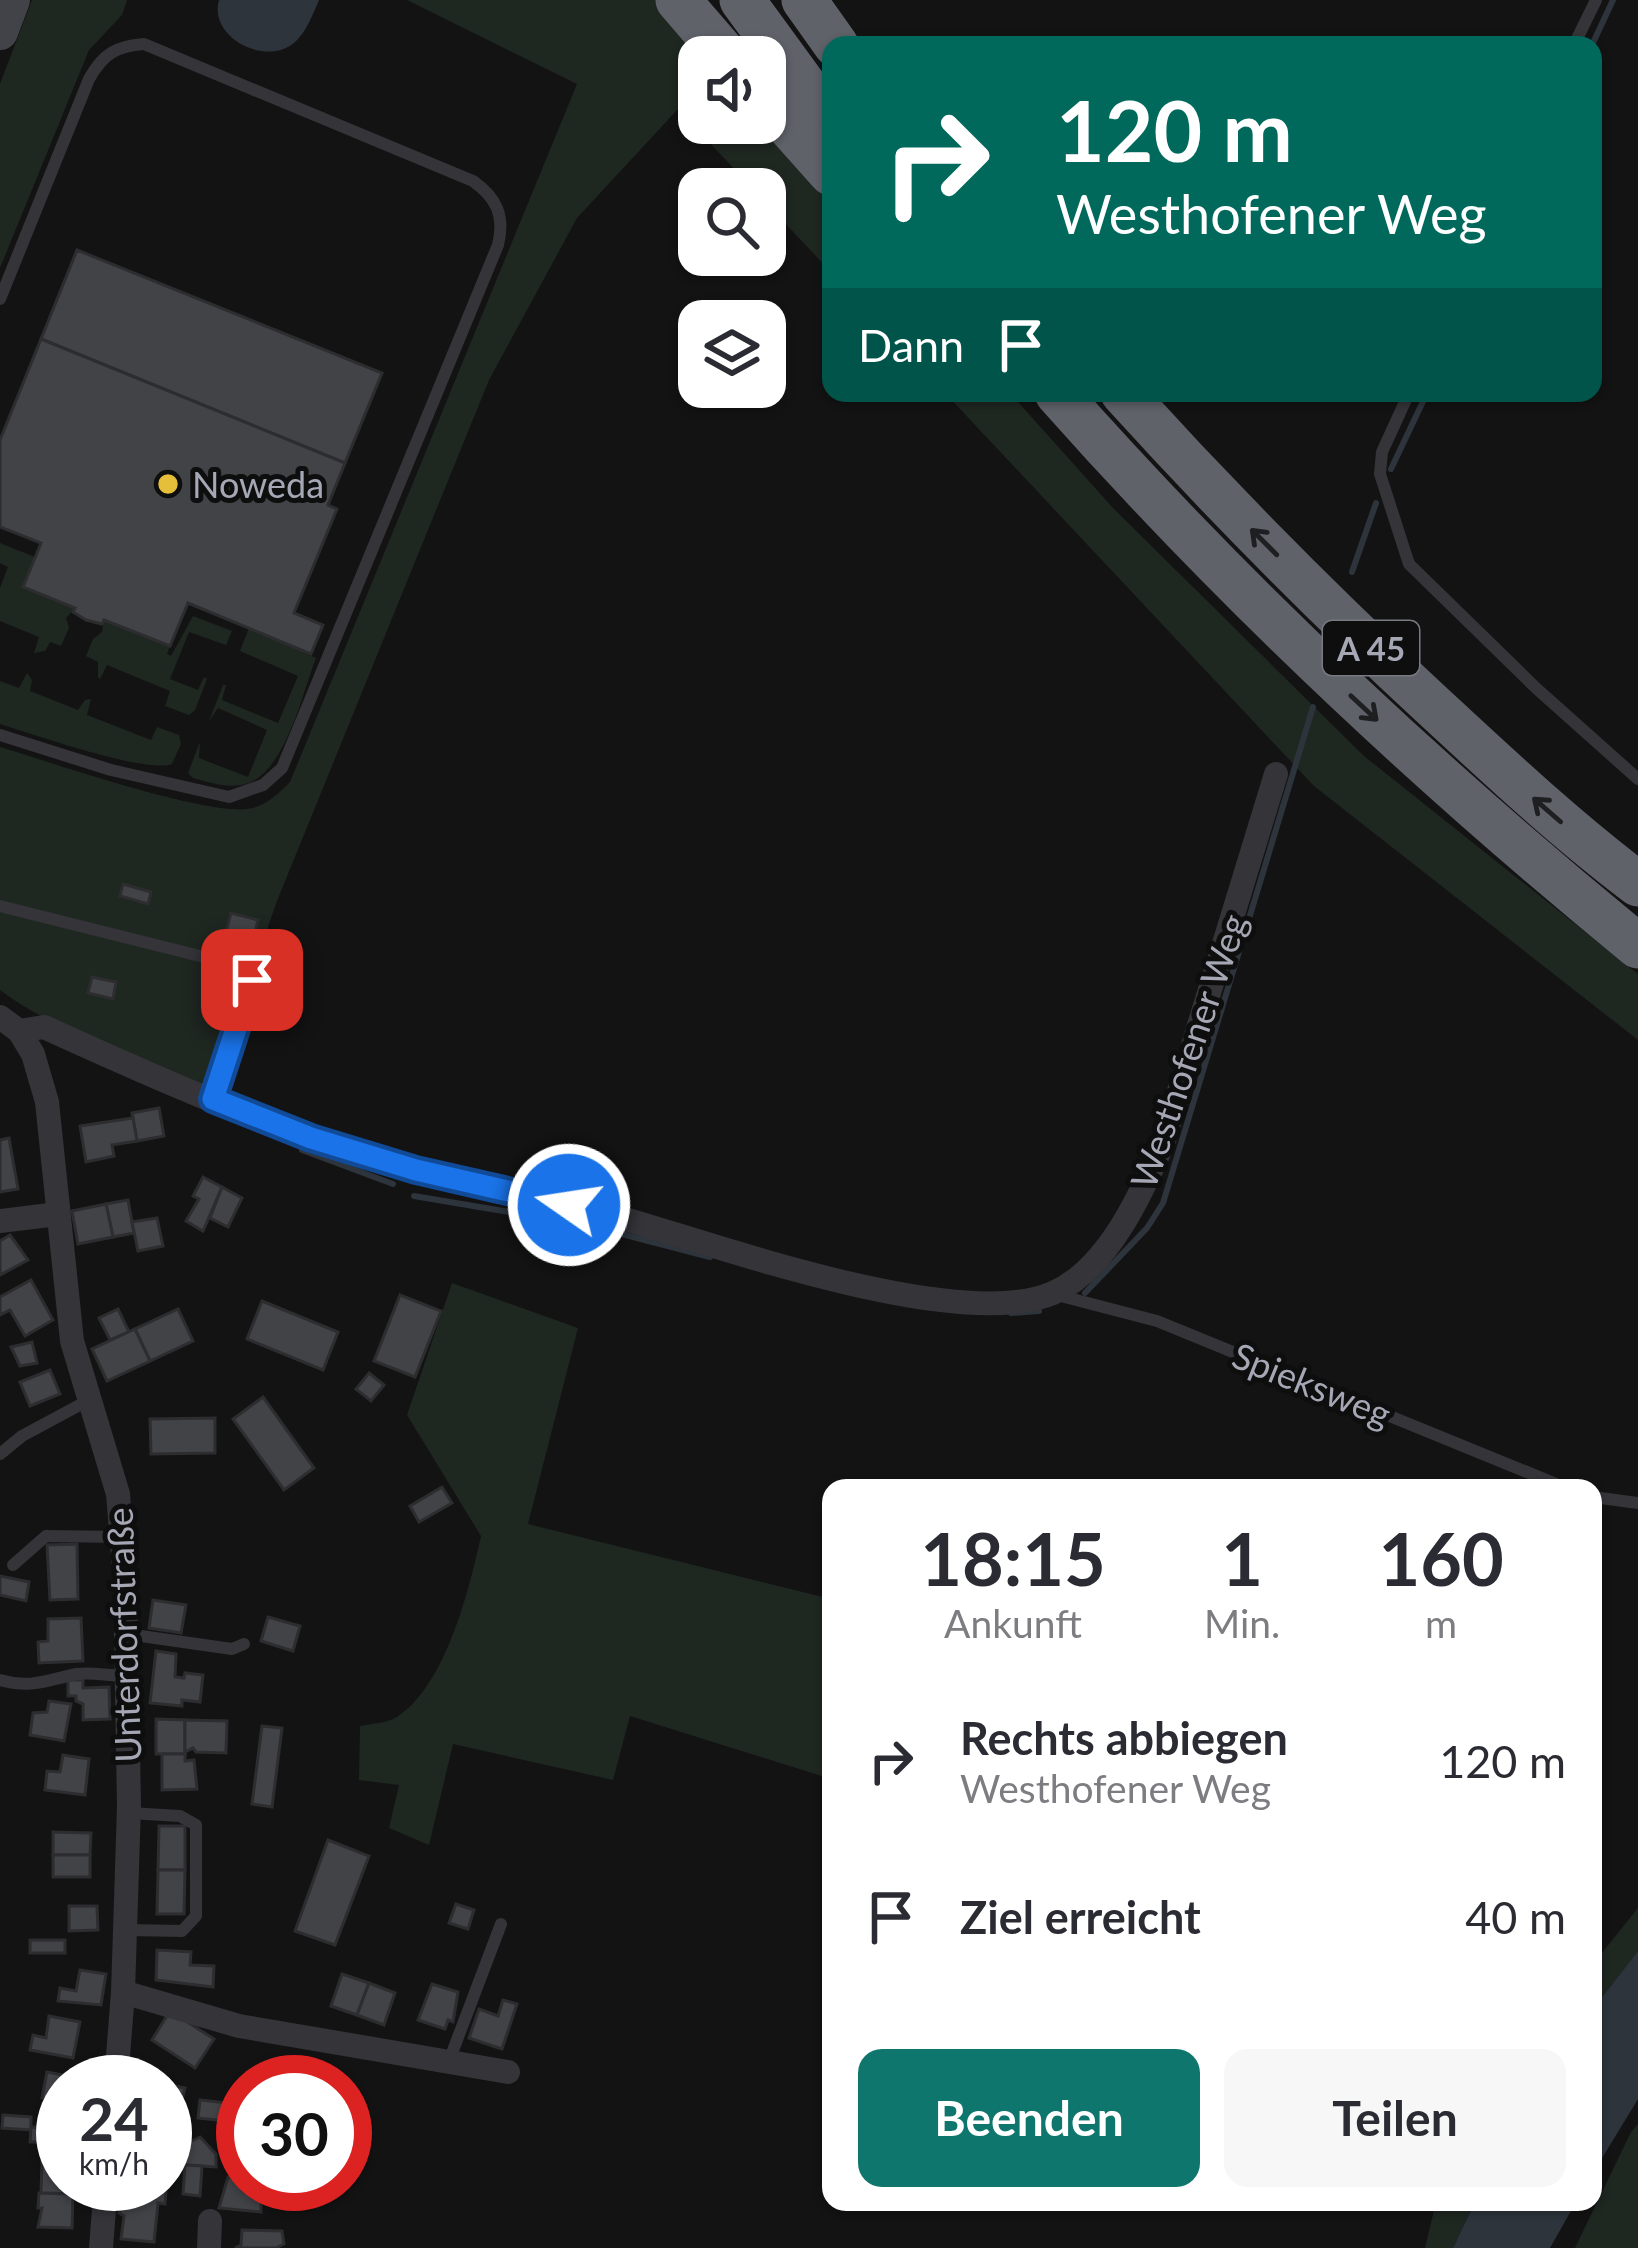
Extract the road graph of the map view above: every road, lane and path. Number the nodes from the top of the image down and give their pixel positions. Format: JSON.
{"nodes":[{"id":1,"x":12,"y":0,"type":"edge"},
{"id":2,"x":678,"y":0,"type":"edge"},
{"id":3,"x":742,"y":0,"type":"edge"},
{"id":4,"x":804,"y":0,"type":"edge"},
{"id":5,"x":1595,"y":0,"type":"edge"},
{"id":6,"x":0,"y":32,"type":"edge"},
{"id":7,"x":709,"y":36,"type":"edge"},
{"id":8,"x":830,"y":36,"type":"edge"},
{"id":9,"x":1578,"y":36,"type":"edge"},
{"id":10,"x":822,"y":110,"type":"edge"},
{"id":11,"x":786,"y":123,"type":"edge"},
{"id":12,"x":822,"y":163,"type":"edge"},
{"id":13,"x":0,"y":299,"type":"edge"},
{"id":14,"x":1057,"y":402,"type":"edge"},
{"id":15,"x":1065,"y":402,"type":"edge"},
{"id":16,"x":1131,"y":402,"type":"edge"},
{"id":17,"x":1405,"y":402,"type":"edge"},
{"id":18,"x":1104,"y":446,"type":"junction"},
{"id":19,"x":0,"y":735,"type":"edge"},
{"id":20,"x":1276,"y":774,"type":"dead end"},
{"id":21,"x":1638,"y":779,"type":"edge"},
{"id":22,"x":1638,"y":884,"type":"edge"},
{"id":23,"x":0,"y":906,"type":"edge"},
{"id":24,"x":1638,"y":946,"type":"edge"},
{"id":25,"x":252,"y":980,"type":"joint"},
{"id":26,"x":10,"y":1024,"type":"edge"},
{"id":27,"x":213,"y":1099,"type":"junction"},
{"id":28,"x":58,"y":1214,"type":"junction"},
{"id":29,"x":0,"y":1221,"type":"edge"},
{"id":30,"x":1053,"y":1294,"type":"junction"},
{"id":31,"x":90,"y":1399,"type":"junction"},
{"id":32,"x":0,"y":1454,"type":"edge"},
{"id":33,"x":1544,"y":1479,"type":"edge"},
{"id":34,"x":1602,"y":1498,"type":"edge"},
{"id":35,"x":1638,"y":1503,"type":"edge"},
{"id":36,"x":122,"y":1537,"type":"junction"},
{"id":37,"x":14,"y":1565,"type":"dead end"},
{"id":38,"x":126,"y":1634,"type":"junction"},
{"id":39,"x":244,"y":1644,"type":"dead end"},
{"id":40,"x":127,"y":1676,"type":"junction"},
{"id":41,"x":0,"y":1680,"type":"edge"},
{"id":42,"x":128,"y":1813,"type":"junction"},
{"id":43,"x":501,"y":1924,"type":"dead end"},
{"id":44,"x":125,"y":1930,"type":"junction"},
{"id":45,"x":123,"y":1992,"type":"junction"},
{"id":46,"x":118,"y":2055,"type":"edge"},
{"id":47,"x":448,"y":2062,"type":"junction"},
{"id":48,"x":508,"y":2072,"type":"dead end"},
{"id":49,"x":104,"y":2211,"type":"edge"},
{"id":50,"x":210,"y":2221,"type":"dead end"},
{"id":51,"x":101,"y":2248,"type":"edge"},
{"id":52,"x":209,"y":2248,"type":"edge"}],
"edges":[{"from":1,"to":6,"type":"main road"},
{"from":2,"to":7,"type":"highway"},
{"from":3,"to":10,"type":"highway"},
{"from":4,"to":8,"type":"highway"},
{"from":5,"to":9,"type":"lane"},
{"from":11,"to":12,"type":"highway"},
{"from":13,"to":19,"type":"lane"},
{"from":14,"to":18,"type":"highway"},
{"from":15,"to":18,"type":"highway","number":"A 45"},
{"from":22,"to":16,"type":"highway","number":"A 45","one_way":true},
{"from":17,"to":21,"type":"lane"},
{"from":18,"to":24,"type":"highway","number":"A 45","one_way":true},
{"from":20,"to":30,"type":"street","name":"Westhofener Weg"},
{"from":23,"to":25,"type":"lane"},
{"from":25,"to":27,"type":"street"},
{"from":26,"to":27,"type":"street"},
{"from":26,"to":28,"type":"street","name":"Unterdorfstraße"},
{"from":27,"to":30,"type":"street"},
{"from":28,"to":29,"type":"street"},
{"from":28,"to":31,"type":"street","name":"Unterdorfstraße"},
{"from":30,"to":33,"type":"lane","name":"Spieksweg"},
{"from":31,"to":32,"type":"lane"},
{"from":31,"to":36,"type":"street","name":"Unterdorfstraße"},
{"from":34,"to":35,"type":"lane"},
{"from":36,"to":37,"type":"lane"},
{"from":36,"to":38,"type":"street","name":"Unterdorfstraße"},
{"from":38,"to":39,"type":"lane"},
{"from":38,"to":40,"type":"street","name":"Unterdorfstraße"},
{"from":40,"to":41,"type":"lane"},
{"from":40,"to":42,"type":"street","name":"Unterdorfstraße"},
{"from":42,"to":44,"type":"street","name":"Unterdorfstraße"},
{"from":42,"to":44,"type":"lane"},
{"from":43,"to":47,"type":"lane"},
{"from":44,"to":45,"type":"street","name":"Unterdorfstraße"},
{"from":45,"to":46,"type":"street","name":"Unterdorfstraße"},
{"from":45,"to":47,"type":"street"},
{"from":47,"to":48,"type":"street"},
{"from":49,"to":51,"type":"street"},
{"from":50,"to":52,"type":"street"}]}
